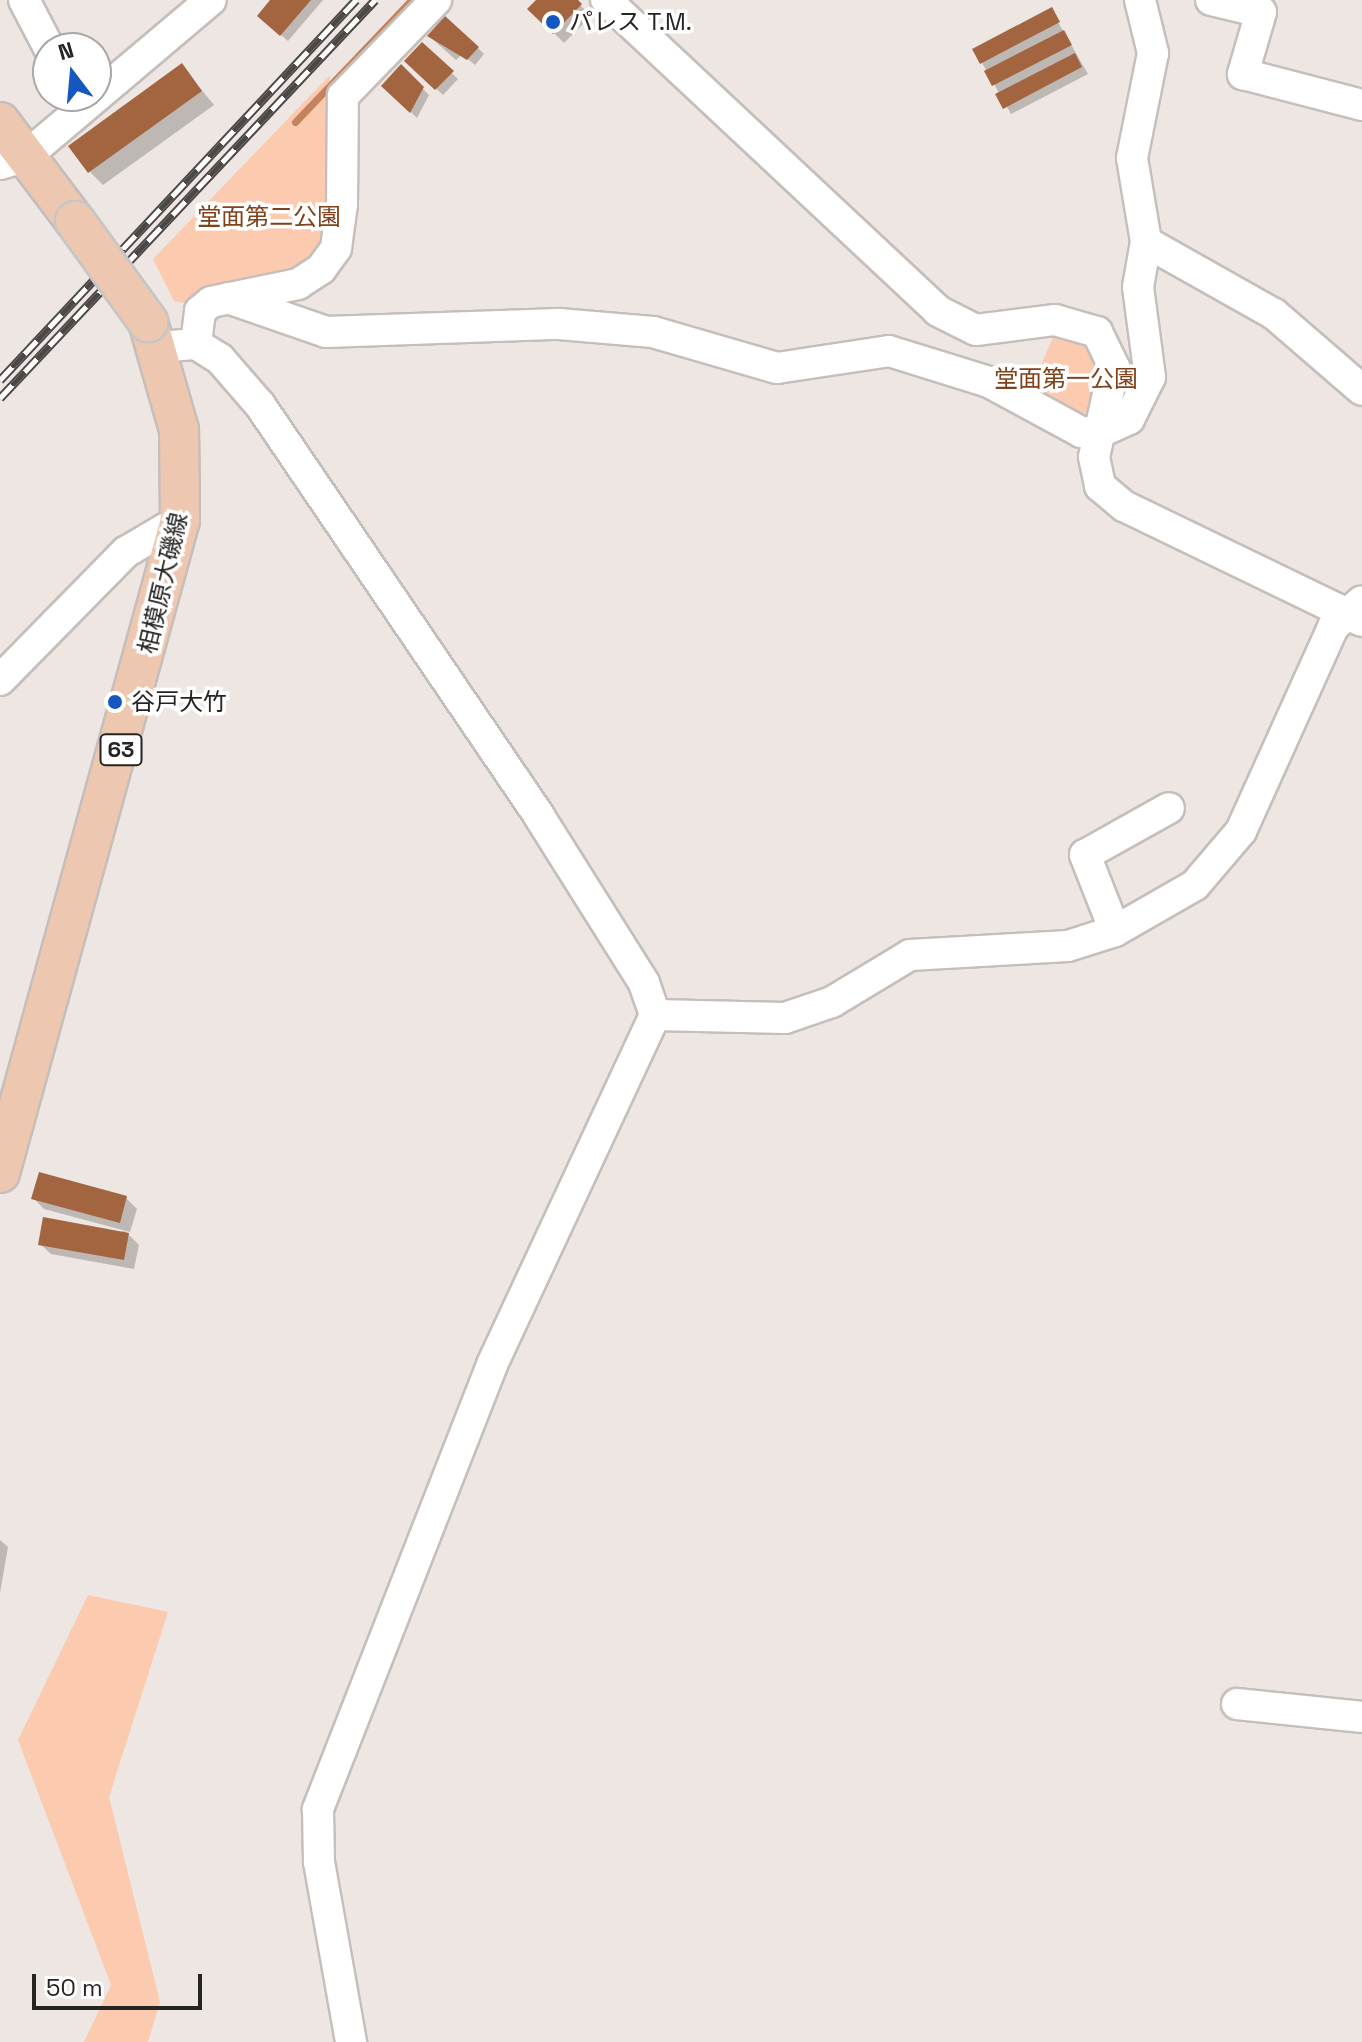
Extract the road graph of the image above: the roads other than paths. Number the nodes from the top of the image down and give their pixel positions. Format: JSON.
{"nodes":[{"id":1,"x":24,"y":0,"type":"edge"},
{"id":2,"x":436,"y":0,"type":"edge"},
{"id":3,"x":606,"y":0,"type":"edge"},
{"id":4,"x":1140,"y":0,"type":"edge"},
{"id":5,"x":1211,"y":0,"type":"edge"},
{"id":6,"x":204,"y":3,"type":"edge"},
{"id":7,"x":41,"y":32,"type":"edge"},
{"id":8,"x":112,"y":76,"type":"edge"},
{"id":9,"x":1362,"y":105,"type":"edge"},
{"id":10,"x":68,"y":112,"type":"edge"},
{"id":11,"x":0,"y":122,"type":"edge"},
{"id":12,"x":12,"y":160,"type":"edge"},
{"id":13,"x":1146,"y":242,"type":"junction"},
{"id":14,"x":228,"y":298,"type":"junction"},
{"id":15,"x":168,"y":338,"type":"junction"},
{"id":16,"x":1362,"y":390,"type":"edge"},
{"id":17,"x":1098,"y":433,"type":"junction"},
{"id":18,"x":180,"y":520,"type":"junction"},
{"id":19,"x":1358,"y":611,"type":"edge"},
{"id":20,"x":0,"y":680,"type":"edge"},
{"id":21,"x":1154,"y":810,"type":"dead end"},
{"id":22,"x":1115,"y":931,"type":"junction"},
{"id":23,"x":655,"y":1015,"type":"junction"},
{"id":24,"x":0,"y":1173,"type":"edge"},
{"id":25,"x":1237,"y":1704,"type":"dead end"},
{"id":26,"x":1362,"y":1717,"type":"edge"},
{"id":27,"x":351,"y":2042,"type":"edge"}],
"edges":[{"from":1,"to":7,"type":"street"},
{"from":2,"to":14,"type":"street"},
{"from":3,"to":17,"type":"street"},
{"from":4,"to":13,"type":"street"},
{"from":5,"to":9,"type":"street"},
{"from":6,"to":8,"type":"street"},
{"from":10,"to":12,"type":"street"},
{"from":11,"to":12,"type":"main road","name":"相模原大磯線","number":"63"},
{"from":12,"to":15,"type":"main road","name":"相模原大磯線","number":"63","bridge":true},
{"from":13,"to":16,"type":"street"},
{"from":13,"to":17,"type":"street"},
{"from":14,"to":15,"type":"street"},
{"from":14,"to":17,"type":"street"},
{"from":15,"to":18,"type":"main road","name":"相模原大磯線","number":"63"},
{"from":15,"to":23,"type":"street"},
{"from":17,"to":19,"type":"street"},
{"from":18,"to":20,"type":"street"},
{"from":18,"to":24,"type":"main road","name":"相模原大磯線","number":"63"},
{"from":19,"to":22,"type":"street"},
{"from":21,"to":22,"type":"street"},
{"from":22,"to":23,"type":"street"},
{"from":23,"to":27,"type":"street"},
{"from":25,"to":26,"type":"street"}]}
